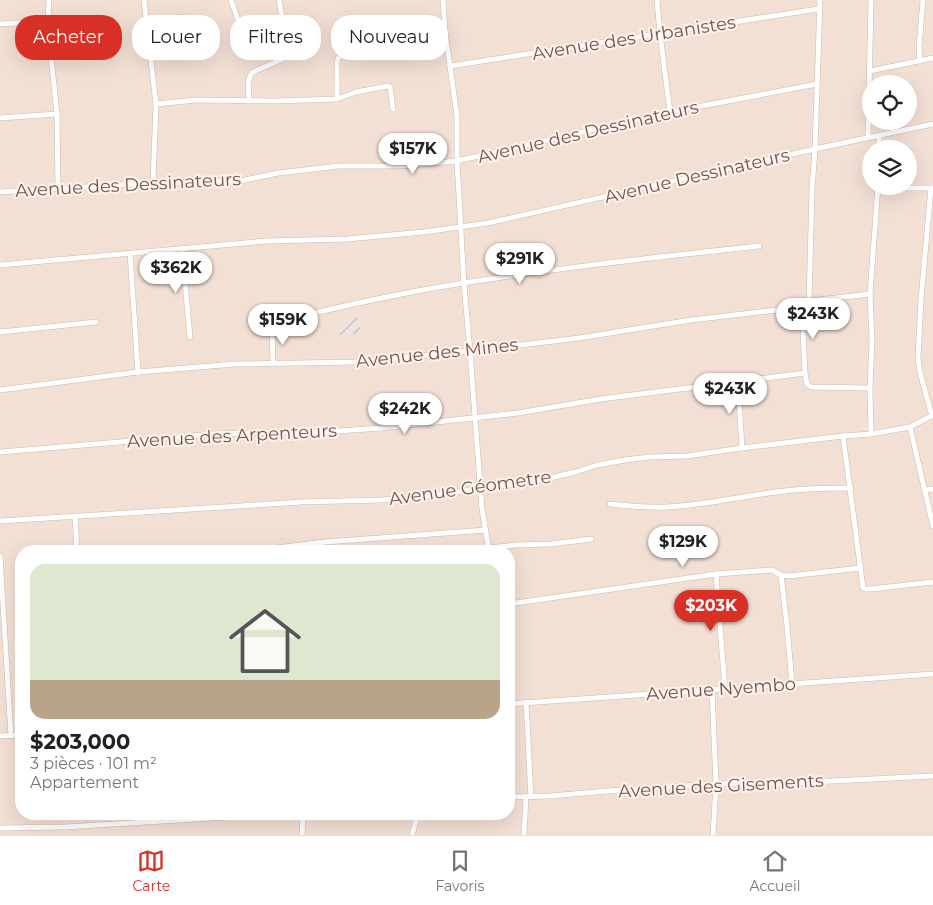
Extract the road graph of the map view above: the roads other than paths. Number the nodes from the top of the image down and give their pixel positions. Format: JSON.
{"nodes":[{"id":1,"x":49,"y":0,"type":"edge"},
{"id":2,"x":144,"y":0,"type":"edge"},
{"id":3,"x":231,"y":0,"type":"edge"},
{"id":4,"x":279,"y":0,"type":"edge"},
{"id":5,"x":443,"y":0,"type":"edge"},
{"id":6,"x":657,"y":0,"type":"edge"},
{"id":7,"x":820,"y":0,"type":"edge"},
{"id":8,"x":871,"y":0,"type":"edge"},
{"id":9,"x":923,"y":0,"type":"edge"},
{"id":10,"x":818,"y":9,"type":"junction"},
{"id":11,"x":48,"y":15,"type":"edge"},
{"id":12,"x":146,"y":15,"type":"edge"},
{"id":13,"x":236,"y":15,"type":"edge"},
{"id":14,"x":443,"y":15,"type":"edge"},
{"id":15,"x":15,"y":23,"type":"edge"},
{"id":16,"x":0,"y":24,"type":"edge"},
{"id":17,"x":660,"y":34,"type":"junction"},
{"id":18,"x":448,"y":55,"type":"edge"},
{"id":19,"x":933,"y":58,"type":"edge"},
{"id":20,"x":52,"y":60,"type":"edge"},
{"id":21,"x":151,"y":60,"type":"edge"},
{"id":22,"x":338,"y":60,"type":"edge"},
{"id":23,"x":920,"y":61,"type":"junction"},
{"id":24,"x":450,"y":66,"type":"junction"},
{"id":25,"x":870,"y":72,"type":"junction"},
{"id":26,"x":817,"y":84,"type":"junction"},
{"id":27,"x":337,"y":99,"type":"junction"},
{"id":28,"x":249,"y":101,"type":"junction"},
{"id":29,"x":156,"y":104,"type":"junction"},
{"id":30,"x":393,"y":109,"type":"dead end"},
{"id":31,"x":670,"y":112,"type":"junction"},
{"id":32,"x":57,"y":114,"type":"junction"},
{"id":33,"x":0,"y":118,"type":"edge"},
{"id":34,"x":933,"y":124,"type":"edge"},
{"id":35,"x":879,"y":136,"type":"junction"},
{"id":36,"x":868,"y":138,"type":"junction"},
{"id":37,"x":879,"y":140,"type":"edge"},
{"id":38,"x":815,"y":149,"type":"junction"},
{"id":39,"x":457,"y":161,"type":"junction"},
{"id":40,"x":152,"y":182,"type":"junction"},
{"id":41,"x":58,"y":188,"type":"junction"},
{"id":42,"x":917,"y":188,"type":"edge"},
{"id":43,"x":932,"y":188,"type":"edge"},
{"id":44,"x":0,"y":192,"type":"edge"},
{"id":45,"x":877,"y":195,"type":"edge"},
{"id":46,"x":461,"y":227,"type":"junction"},
{"id":47,"x":759,"y":246,"type":"dead end"},
{"id":48,"x":182,"y":249,"type":"junction"},
{"id":49,"x":130,"y":253,"type":"junction"},
{"id":50,"x":0,"y":265,"type":"edge"},
{"id":51,"x":464,"y":284,"type":"junction"},
{"id":52,"x":870,"y":294,"type":"junction"},
{"id":53,"x":809,"y":301,"type":"junction"},
{"id":54,"x":802,"y":307,"type":"junction"},
{"id":55,"x":96,"y":322,"type":"dead end"},
{"id":56,"x":0,"y":332,"type":"edge"},
{"id":57,"x":190,"y":337,"type":"dead end"},
{"id":58,"x":470,"y":351,"type":"junction"},
{"id":59,"x":273,"y":363,"type":"junction"},
{"id":60,"x":138,"y":372,"type":"junction"},
{"id":61,"x":805,"y":373,"type":"junction"},
{"id":62,"x":738,"y":382,"type":"junction"},
{"id":63,"x":870,"y":388,"type":"junction"},
{"id":64,"x":0,"y":390,"type":"edge"},
{"id":65,"x":933,"y":416,"type":"edge"},
{"id":66,"x":476,"y":418,"type":"junction"},
{"id":67,"x":910,"y":427,"type":"junction"},
{"id":68,"x":871,"y":434,"type":"junction"},
{"id":69,"x":843,"y":436,"type":"junction"},
{"id":70,"x":742,"y":448,"type":"junction"},
{"id":71,"x":0,"y":452,"type":"edge"},
{"id":72,"x":480,"y":488,"type":"junction"},
{"id":73,"x":851,"y":488,"type":"junction"},
{"id":74,"x":933,"y":489,"type":"edge"},
{"id":75,"x":924,"y":490,"type":"junction"},
{"id":76,"x":610,"y":504,"type":"dead end"},
{"id":77,"x":75,"y":516,"type":"junction"},
{"id":78,"x":0,"y":521,"type":"edge"},
{"id":79,"x":933,"y":526,"type":"edge"},
{"id":80,"x":486,"y":530,"type":"junction"},
{"id":81,"x":590,"y":538,"type":"dead end"},
{"id":82,"x":77,"y":545,"type":"edge"},
{"id":83,"x":300,"y":545,"type":"edge"},
{"id":84,"x":488,"y":545,"type":"edge"},
{"id":85,"x":515,"y":545,"type":"edge"},
{"id":86,"x":0,"y":556,"type":"edge"},
{"id":87,"x":860,"y":568,"type":"junction"},
{"id":88,"x":716,"y":574,"type":"junction"},
{"id":89,"x":780,"y":575,"type":"junction"},
{"id":90,"x":933,"y":582,"type":"edge"},
{"id":91,"x":1,"y":590,"type":"edge"},
{"id":92,"x":515,"y":603,"type":"edge"},
{"id":93,"x":0,"y":663,"type":"edge"},
{"id":94,"x":7,"y":663,"type":"junction"},
{"id":95,"x":933,"y":674,"type":"edge"},
{"id":96,"x":792,"y":684,"type":"junction"},
{"id":97,"x":712,"y":689,"type":"junction"},
{"id":98,"x":725,"y":689,"type":"junction"},
{"id":99,"x":526,"y":702,"type":"junction"},
{"id":100,"x":515,"y":703,"type":"edge"},
{"id":101,"x":0,"y":736,"type":"edge"},
{"id":102,"x":11,"y":736,"type":"junction"},
{"id":103,"x":15,"y":736,"type":"edge"},
{"id":104,"x":933,"y":776,"type":"edge"},
{"id":105,"x":716,"y":784,"type":"junction"},
{"id":106,"x":515,"y":797,"type":"edge"},
{"id":107,"x":529,"y":797,"type":"junction"},
{"id":108,"x":167,"y":820,"type":"edge"},
{"id":109,"x":303,"y":820,"type":"edge"},
{"id":110,"x":416,"y":820,"type":"edge"},
{"id":111,"x":0,"y":828,"type":"edge"},
{"id":112,"x":302,"y":835,"type":"edge"},
{"id":113,"x":412,"y":835,"type":"edge"},
{"id":114,"x":524,"y":835,"type":"edge"},
{"id":115,"x":713,"y":835,"type":"edge"}],
"edges":[{"from":1,"to":11,"type":"street"},
{"from":2,"to":12,"type":"street"},
{"from":3,"to":13,"type":"street"},
{"from":4,"to":28,"type":"street"},
{"from":5,"to":14,"type":"street"},
{"from":6,"to":17,"type":"street"},
{"from":7,"to":10,"type":"street"},
{"from":8,"to":25,"type":"street"},
{"from":9,"to":23,"type":"street"},
{"from":10,"to":17,"type":"street","name":"Avenue des Urbanistes"},
{"from":10,"to":26,"type":"street"},
{"from":15,"to":16,"type":"street"},
{"from":17,"to":24,"type":"street","name":"Avenue des Urbanistes"},
{"from":17,"to":31,"type":"street"},
{"from":18,"to":24,"type":"street"},
{"from":19,"to":23,"type":"street"},
{"from":20,"to":32,"type":"street"},
{"from":21,"to":29,"type":"street"},
{"from":22,"to":27,"type":"street"},
{"from":23,"to":25,"type":"street"},
{"from":24,"to":39,"type":"street"},
{"from":25,"to":36,"type":"street"},
{"from":26,"to":31,"type":"street","name":"Avenue des Dessinateurs"},
{"from":26,"to":38,"type":"street"},
{"from":27,"to":28,"type":"street"},
{"from":27,"to":30,"type":"street"},
{"from":28,"to":29,"type":"street"},
{"from":29,"to":40,"type":"street"},
{"from":31,"to":39,"type":"street","name":"Avenue des Dessinateurs"},
{"from":32,"to":33,"type":"street"},
{"from":32,"to":41,"type":"street"},
{"from":34,"to":35,"type":"street","name":"Avenue Dessinateurs"},
{"from":35,"to":36,"type":"street","name":"Avenue Dessinateurs"},
{"from":35,"to":37,"type":"street"},
{"from":36,"to":38,"type":"street","name":"Avenue Dessinateurs"},
{"from":38,"to":46,"type":"street","name":"Avenue Dessinateurs"},
{"from":38,"to":53,"type":"street"},
{"from":39,"to":40,"type":"street","name":"Avenue des Dessinateurs"},
{"from":39,"to":46,"type":"street"},
{"from":40,"to":41,"type":"street","name":"Avenue des Dessinateurs"},
{"from":41,"to":44,"type":"street","name":"Avenue des Dessinateurs"},
{"from":42,"to":43,"type":"street"},
{"from":43,"to":65,"type":"street"},
{"from":45,"to":52,"type":"street"},
{"from":46,"to":48,"type":"street","name":"Avenue Dessinateurs"},
{"from":46,"to":51,"type":"street"},
{"from":47,"to":51,"type":"street"},
{"from":48,"to":49,"type":"street","name":"Avenue Dessinateurs"},
{"from":48,"to":57,"type":"street"},
{"from":49,"to":50,"type":"street","name":"Avenue Dessinateurs"},
{"from":49,"to":60,"type":"street"},
{"from":51,"to":58,"type":"street"},
{"from":51,"to":59,"type":"street"},
{"from":52,"to":53,"type":"street"},
{"from":52,"to":63,"type":"street"},
{"from":53,"to":54,"type":"street"},
{"from":54,"to":58,"type":"street","name":"Avenue des Mines"},
{"from":54,"to":61,"type":"street"},
{"from":55,"to":56,"type":"street"},
{"from":58,"to":59,"type":"street","name":"Avenue des Mines"},
{"from":58,"to":66,"type":"street"},
{"from":59,"to":60,"type":"street","name":"Avenue des Mines"},
{"from":60,"to":64,"type":"street","name":"Avenue des Mines"},
{"from":61,"to":62,"type":"street","name":"Avenue des Arpenteurs"},
{"from":61,"to":63,"type":"street"},
{"from":62,"to":66,"type":"street","name":"Avenue des Arpenteurs"},
{"from":62,"to":70,"type":"street"},
{"from":63,"to":68,"type":"street"},
{"from":65,"to":67,"type":"street","name":"Avenue Géometre"},
{"from":66,"to":71,"type":"street","name":"Avenue des Arpenteurs"},
{"from":66,"to":72,"type":"street"},
{"from":67,"to":68,"type":"street","name":"Avenue Géometre"},
{"from":67,"to":75,"type":"street"},
{"from":68,"to":69,"type":"street","name":"Avenue Géometre"},
{"from":69,"to":70,"type":"street","name":"Avenue Géometre"},
{"from":69,"to":73,"type":"street"},
{"from":70,"to":72,"type":"street","name":"Avenue Géometre"},
{"from":72,"to":77,"type":"street","name":"Avenue Géometre"},
{"from":72,"to":80,"type":"street"},
{"from":73,"to":76,"type":"street"},
{"from":73,"to":87,"type":"street"},
{"from":74,"to":75,"type":"street"},
{"from":75,"to":79,"type":"street"},
{"from":77,"to":78,"type":"street","name":"Avenue Géometre"},
{"from":77,"to":82,"type":"street"},
{"from":80,"to":83,"type":"street"},
{"from":80,"to":84,"type":"street"},
{"from":81,"to":85,"type":"street"},
{"from":86,"to":91,"type":"street"},
{"from":87,"to":89,"type":"street"},
{"from":87,"to":90,"type":"street"},
{"from":88,"to":89,"type":"street"},
{"from":88,"to":92,"type":"street"},
{"from":88,"to":98,"type":"street"},
{"from":89,"to":96,"type":"street"},
{"from":91,"to":94,"type":"street"},
{"from":93,"to":94,"type":"street"},
{"from":94,"to":102,"type":"street"},
{"from":95,"to":96,"type":"street","name":"Avenue Nyembo"},
{"from":96,"to":98,"type":"street","name":"Avenue Nyembo"},
{"from":97,"to":98,"type":"street","name":"Avenue Nyembo"},
{"from":97,"to":99,"type":"street","name":"Avenue Nyembo"},
{"from":97,"to":105,"type":"street"},
{"from":99,"to":100,"type":"street","name":"Avenue Nyembo"},
{"from":99,"to":107,"type":"street"},
{"from":101,"to":102,"type":"street"},
{"from":102,"to":103,"type":"street"},
{"from":104,"to":105,"type":"street","name":"Avenue des Gisements"},
{"from":105,"to":107,"type":"street","name":"Avenue des Gisements"},
{"from":105,"to":115,"type":"street"},
{"from":106,"to":107,"type":"street","name":"Avenue des Gisements"},
{"from":107,"to":114,"type":"street"},
{"from":108,"to":111,"type":"street"},
{"from":109,"to":112,"type":"street"},
{"from":110,"to":113,"type":"street"}]}
